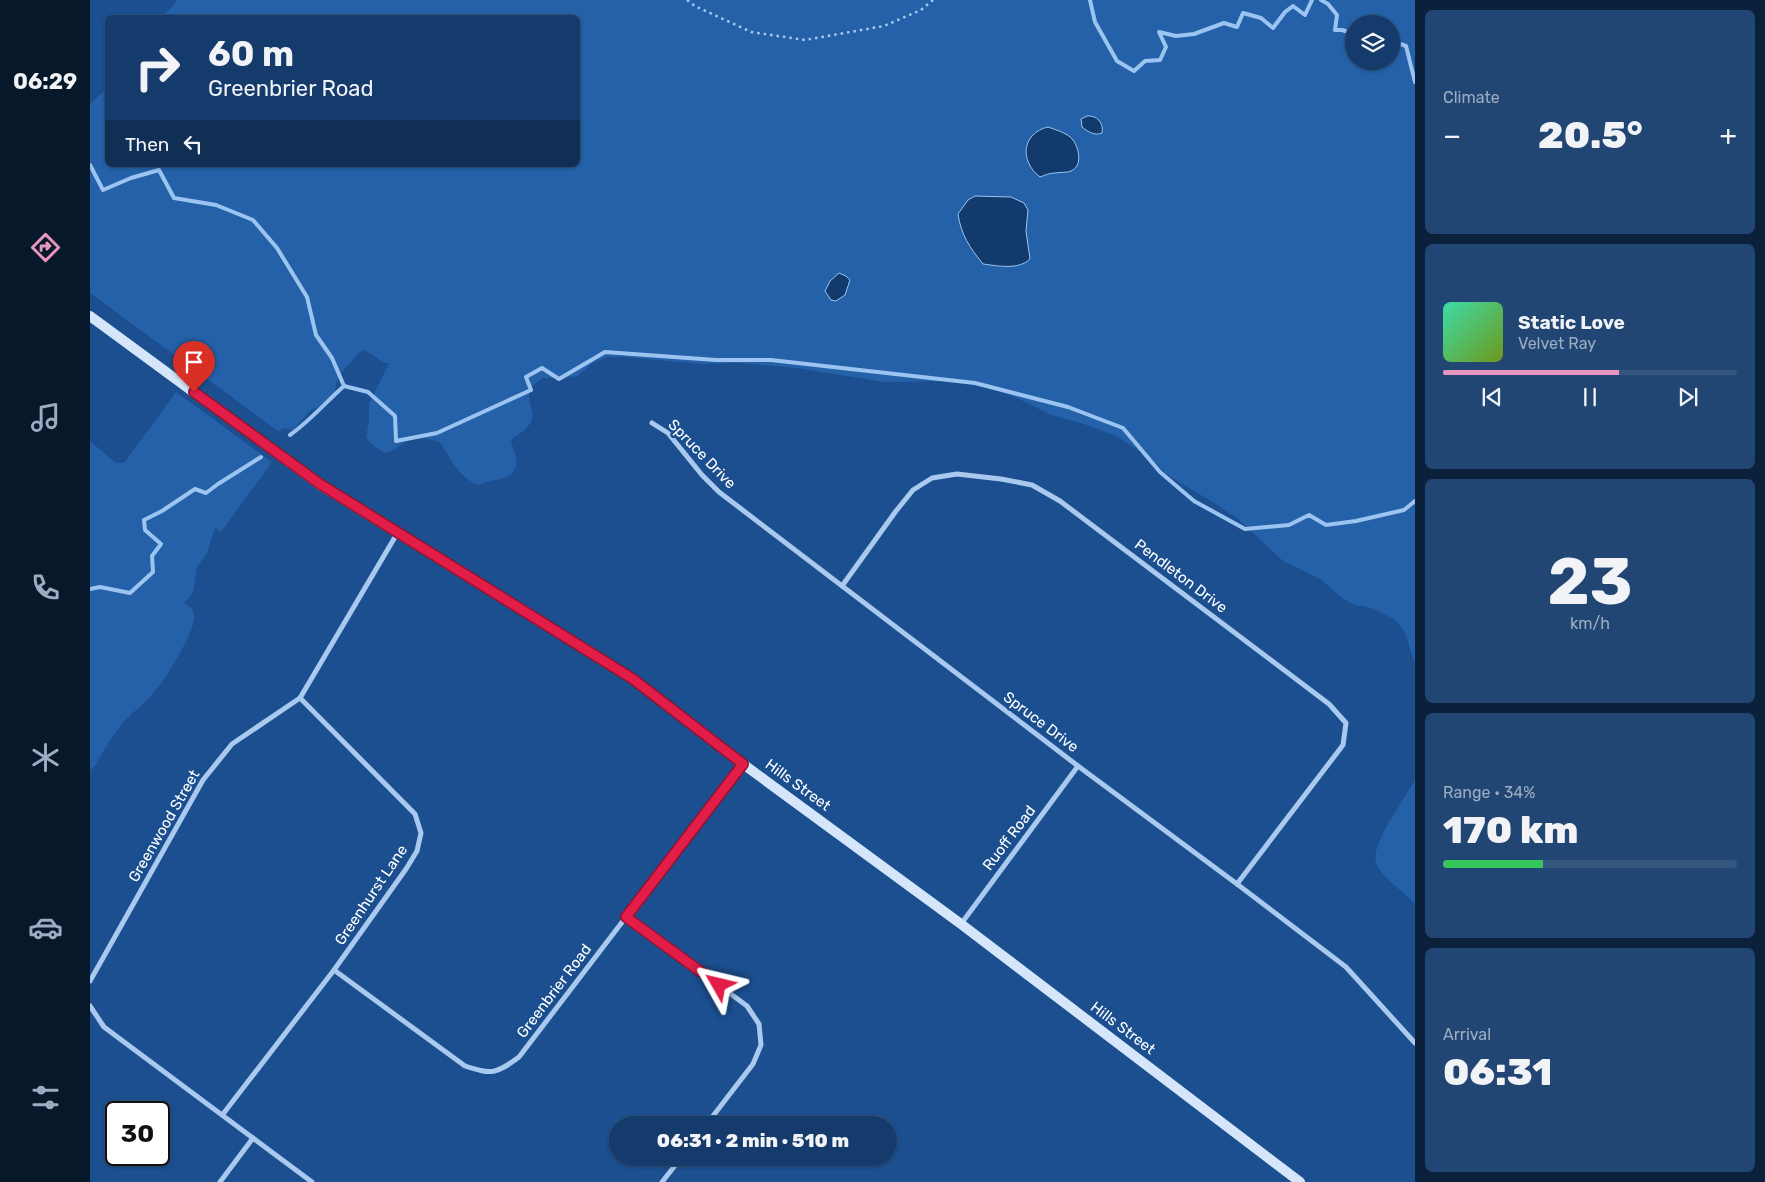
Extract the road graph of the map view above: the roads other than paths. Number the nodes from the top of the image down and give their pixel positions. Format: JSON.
{"nodes":[{"id":1,"x":90,"y":316,"type":"edge"},
{"id":2,"x":652,"y":423,"type":"dead end"},
{"id":3,"x":398,"y":532,"type":"junction"},
{"id":4,"x":842,"y":586,"type":"junction"},
{"id":5,"x":300,"y":698,"type":"junction"},
{"id":6,"x":743,"y":764,"type":"junction"},
{"id":7,"x":1078,"y":766,"type":"junction"},
{"id":8,"x":1237,"y":884,"type":"junction"},
{"id":9,"x":626,"y":917,"type":"junction"},
{"id":10,"x":961,"y":924,"type":"junction"},
{"id":11,"x":334,"y":970,"type":"junction"},
{"id":12,"x":90,"y":981,"type":"edge"},
{"id":13,"x":90,"y":1006,"type":"edge"},
{"id":14,"x":1415,"y":1042,"type":"edge"},
{"id":15,"x":223,"y":1114,"type":"junction"},
{"id":16,"x":713,"y":1116,"type":"edge"},
{"id":17,"x":253,"y":1138,"type":"junction"},
{"id":18,"x":675,"y":1166,"type":"edge"},
{"id":19,"x":220,"y":1182,"type":"edge"},
{"id":20,"x":312,"y":1182,"type":"edge"},
{"id":21,"x":662,"y":1182,"type":"edge"},
{"id":22,"x":1300,"y":1182,"type":"edge"}],
"edges":[{"from":1,"to":3,"type":"street","name":"Hills Street"},
{"from":2,"to":4,"type":"street","name":"Spruce Drive"},
{"from":3,"to":5,"type":"street","name":"Greenwood Street"},
{"from":3,"to":6,"type":"street","name":"Hills Street"},
{"from":4,"to":7,"type":"street","name":"Spruce Drive"},
{"from":4,"to":8,"type":"street","name":"Pendleton Drive"},
{"from":5,"to":11,"type":"street","name":"Greenhurst Lane"},
{"from":5,"to":12,"type":"street","name":"Greenwood Street"},
{"from":6,"to":9,"type":"street","name":"Greenbrier Road"},
{"from":6,"to":10,"type":"street","name":"Hills Street"},
{"from":7,"to":8,"type":"street","name":"Spruce Drive"},
{"from":7,"to":10,"type":"street","name":"Ruoff Road"},
{"from":8,"to":14,"type":"street","name":"Spruce Drive"},
{"from":9,"to":11,"type":"street","name":"Greenbrier Road"},
{"from":9,"to":16,"type":"street"},
{"from":10,"to":22,"type":"street","name":"Hills Street"},
{"from":11,"to":15,"type":"street","name":"Greenhurst Lane"},
{"from":13,"to":15,"type":"street"},
{"from":15,"to":17,"type":"street"},
{"from":17,"to":19,"type":"street"},
{"from":17,"to":20,"type":"street"},
{"from":18,"to":21,"type":"street"}]}
